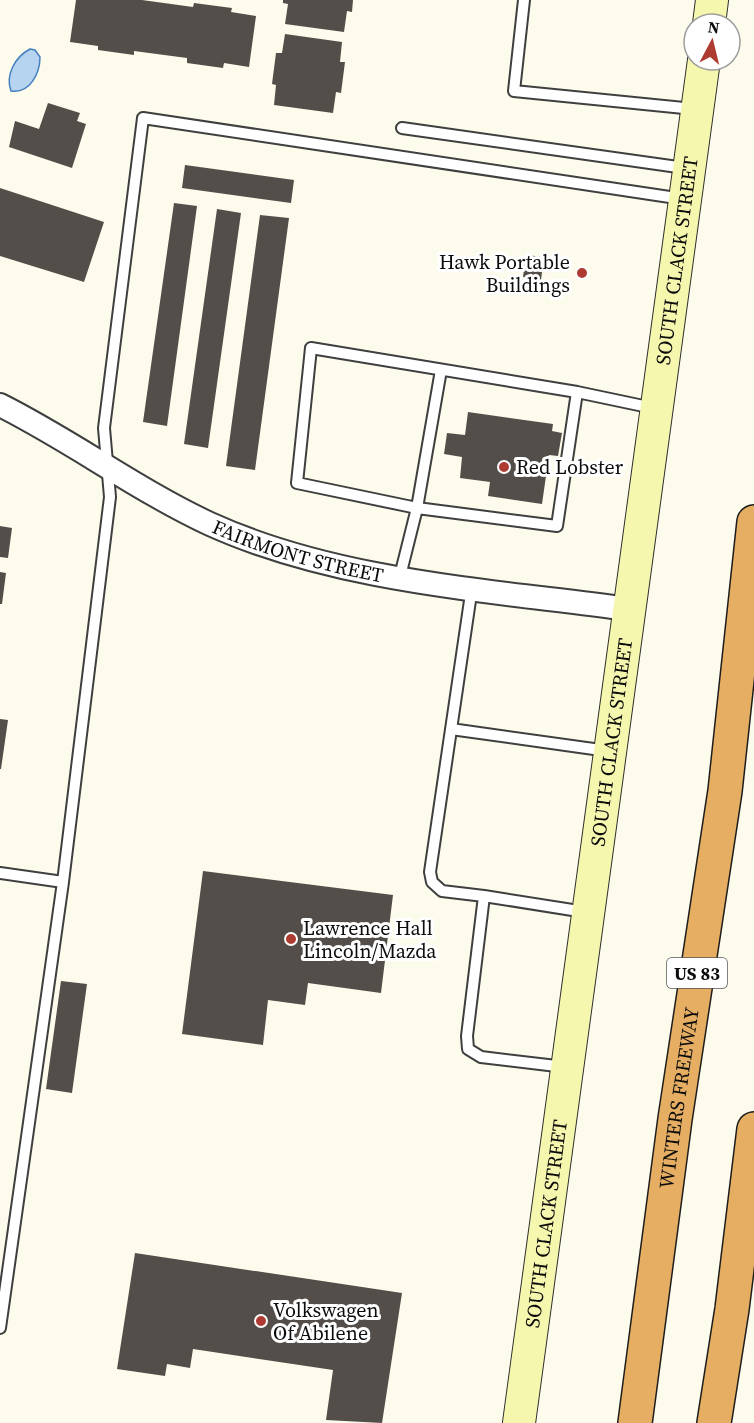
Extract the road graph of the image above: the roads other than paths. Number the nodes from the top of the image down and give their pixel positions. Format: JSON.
{"nodes":[{"id":1,"x":524,"y":0,"type":"edge"},
{"id":2,"x":702,"y":72,"type":"edge"},
{"id":3,"x":697,"y":109,"type":"junction"},
{"id":4,"x":402,"y":128,"type":"dead end"},
{"id":5,"x":689,"y":168,"type":"junction"},
{"id":6,"x":685,"y":199,"type":"junction"},
{"id":7,"x":441,"y":370,"type":"junction"},
{"id":8,"x":578,"y":392,"type":"junction"},
{"id":9,"x":0,"y":405,"type":"edge"},
{"id":10,"x":656,"y":409,"type":"junction"},
{"id":11,"x":107,"y":466,"type":"junction"},
{"id":12,"x":417,"y":508,"type":"junction"},
{"id":13,"x":754,"y":522,"type":"edge"},
{"id":14,"x":400,"y":576,"type":"junction"},
{"id":15,"x":472,"y":587,"type":"junction"},
{"id":16,"x":628,"y":609,"type":"junction"},
{"id":17,"x":451,"y":729,"type":"junction"},
{"id":18,"x":609,"y":751,"type":"junction"},
{"id":19,"x":0,"y":873,"type":"edge"},
{"id":20,"x":63,"y":882,"type":"junction"},
{"id":21,"x":484,"y":896,"type":"junction"},
{"id":22,"x":586,"y":913,"type":"junction"},
{"id":23,"x":566,"y":1067,"type":"junction"},
{"id":24,"x":754,"y":1130,"type":"edge"},
{"id":25,"x":0,"y":1328,"type":"edge"},
{"id":26,"x":519,"y":1423,"type":"edge"},
{"id":27,"x":635,"y":1423,"type":"edge"},
{"id":28,"x":714,"y":1423,"type":"edge"}],
"edges":[{"from":1,"to":3,"type":"lane"},
{"from":2,"to":3,"type":"main road","name":"SOUTH CLACK STREET"},
{"from":3,"to":5,"type":"main road","name":"SOUTH CLACK STREET"},
{"from":4,"to":5,"type":"lane"},
{"from":5,"to":6,"type":"main road","name":"SOUTH CLACK STREET"},
{"from":6,"to":10,"type":"main road","name":"SOUTH CLACK STREET"},
{"from":6,"to":11,"type":"lane"},
{"from":7,"to":8,"type":"lane"},
{"from":7,"to":12,"type":"lane"},
{"from":7,"to":12,"type":"lane"},
{"from":8,"to":10,"type":"lane"},
{"from":8,"to":12,"type":"lane"},
{"from":9,"to":11,"type":"street","name":"FAIRMONT STREET"},
{"from":10,"to":16,"type":"main road","name":"SOUTH CLACK STREET"},
{"from":11,"to":14,"type":"street","name":"FAIRMONT STREET"},
{"from":11,"to":20,"type":"lane"},
{"from":12,"to":14,"type":"lane"},
{"from":13,"to":27,"type":"highway","name":"WINTERS FREEWAY","number":"US 83"},
{"from":14,"to":15,"type":"street","name":"FAIRMONT STREET"},
{"from":15,"to":16,"type":"street","name":"FAIRMONT STREET"},
{"from":15,"to":17,"type":"lane"},
{"from":16,"to":18,"type":"main road","name":"SOUTH CLACK STREET"},
{"from":17,"to":18,"type":"lane"},
{"from":17,"to":21,"type":"lane"},
{"from":18,"to":22,"type":"main road","name":"SOUTH CLACK STREET"},
{"from":19,"to":20,"type":"lane"},
{"from":20,"to":25,"type":"lane"},
{"from":21,"to":22,"type":"lane"},
{"from":21,"to":23,"type":"lane"},
{"from":22,"to":23,"type":"main road","name":"SOUTH CLACK STREET"},
{"from":23,"to":26,"type":"main road","name":"SOUTH CLACK STREET"},
{"from":24,"to":28,"type":"highway"}]}
